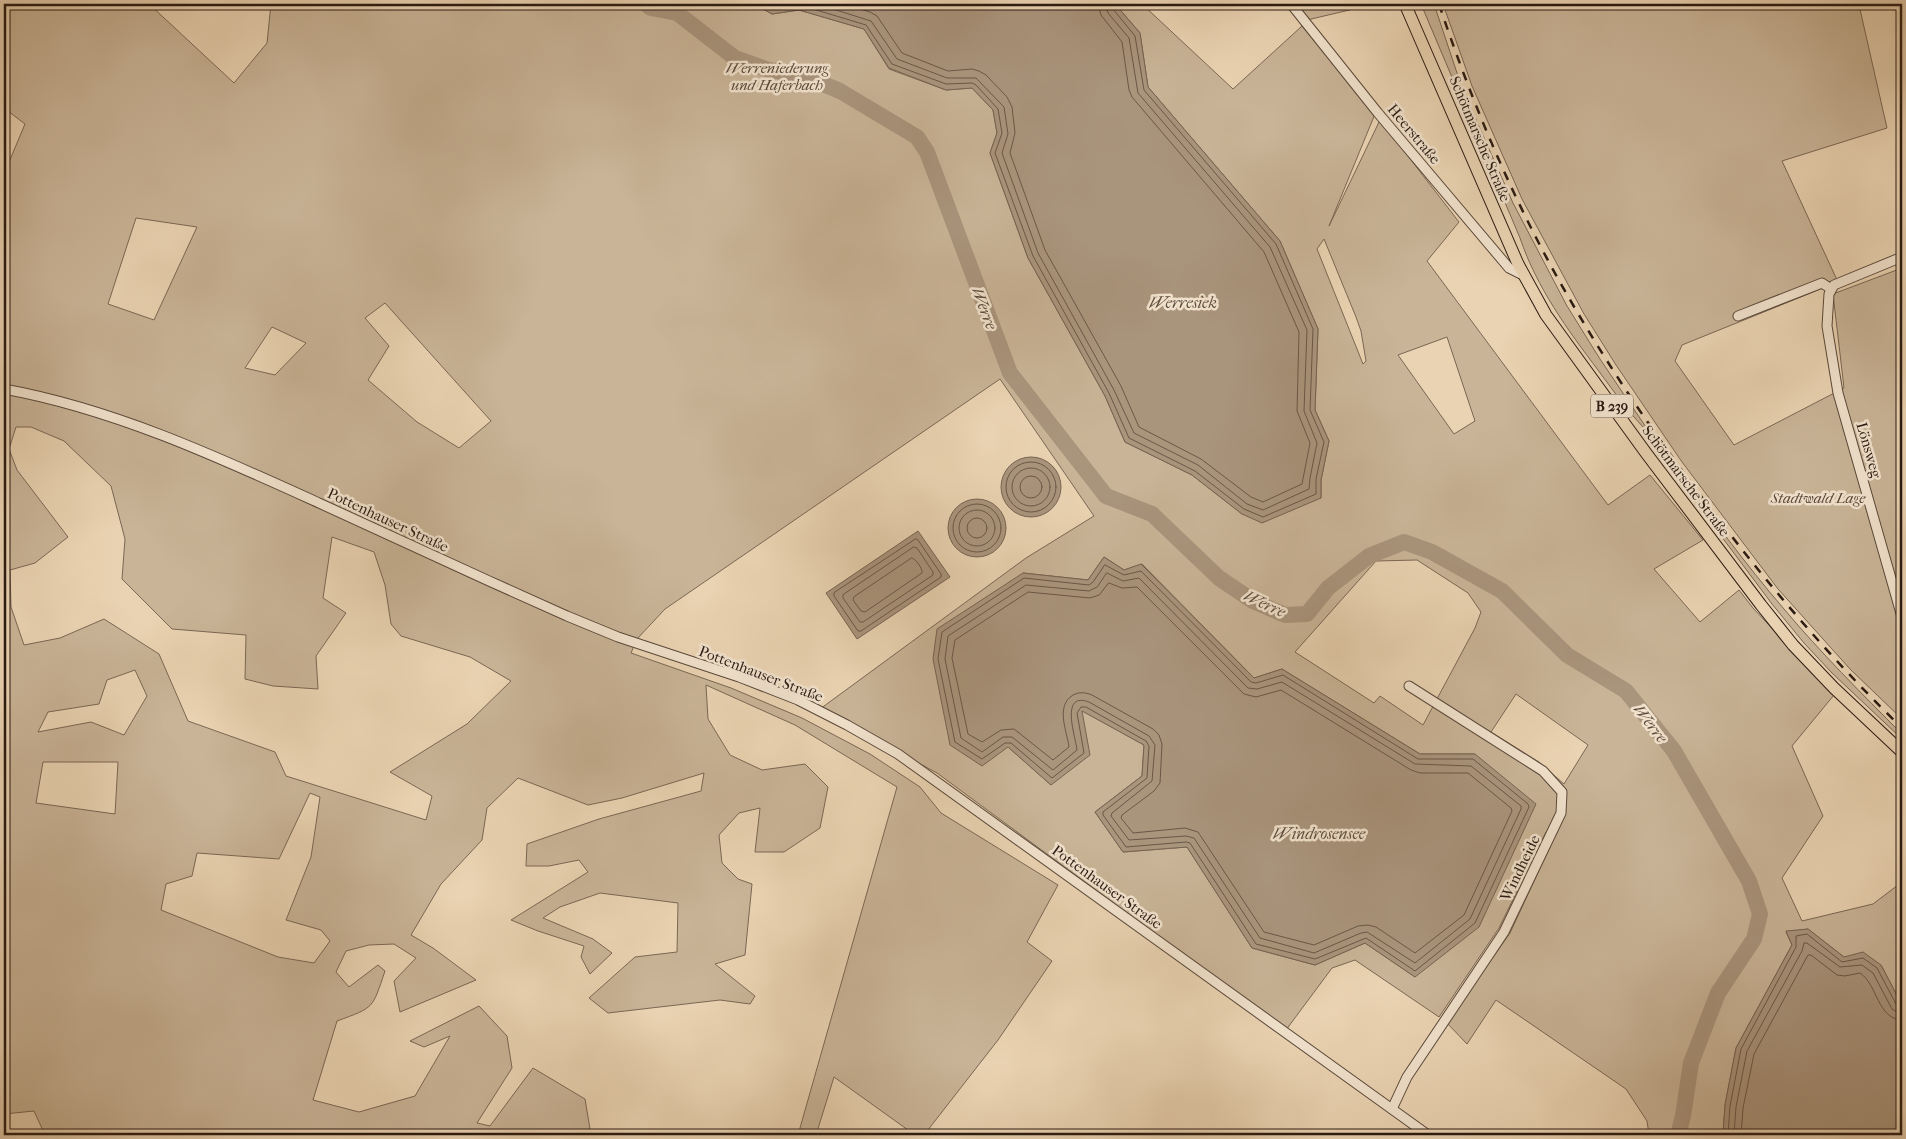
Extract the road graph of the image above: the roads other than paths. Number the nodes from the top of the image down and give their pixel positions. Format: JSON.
{"nodes":[{"id":1,"x":1291,"y":4,"type":"edge"},
{"id":2,"x":1405,"y":4,"type":"edge"},
{"id":3,"x":1902,"y":257,"type":"edge"},
{"id":4,"x":1524,"y":275,"type":"junction"},
{"id":5,"x":1831,"y":288,"type":"junction"},
{"id":6,"x":1738,"y":316,"type":"dead end"},
{"id":7,"x":4,"y":389,"type":"edge"},
{"id":8,"x":1902,"y":618,"type":"edge"},
{"id":9,"x":1409,"y":686,"type":"dead end"},
{"id":10,"x":1902,"y":752,"type":"edge"},
{"id":11,"x":1392,"y":1110,"type":"junction"},
{"id":12,"x":1428,"y":1135,"type":"edge"}],
"edges":[{"from":1,"to":4,"type":"street","name":"Heerstraße"},
{"from":2,"to":4,"type":"main road","name":"Schötmarsche Straße","number":"B 239"},
{"from":3,"to":5,"type":"street"},
{"from":4,"to":10,"type":"main road","name":"Schötmarsche Straße","number":"B 239"},
{"from":5,"to":6,"type":"street"},
{"from":5,"to":8,"type":"street","name":"Lönsweg"},
{"from":7,"to":11,"type":"street","name":"Pottenhauser Straße"},
{"from":9,"to":11,"type":"street","name":"Windheide"},
{"from":11,"to":12,"type":"street","name":"Pottenhauser Straße"}]}
